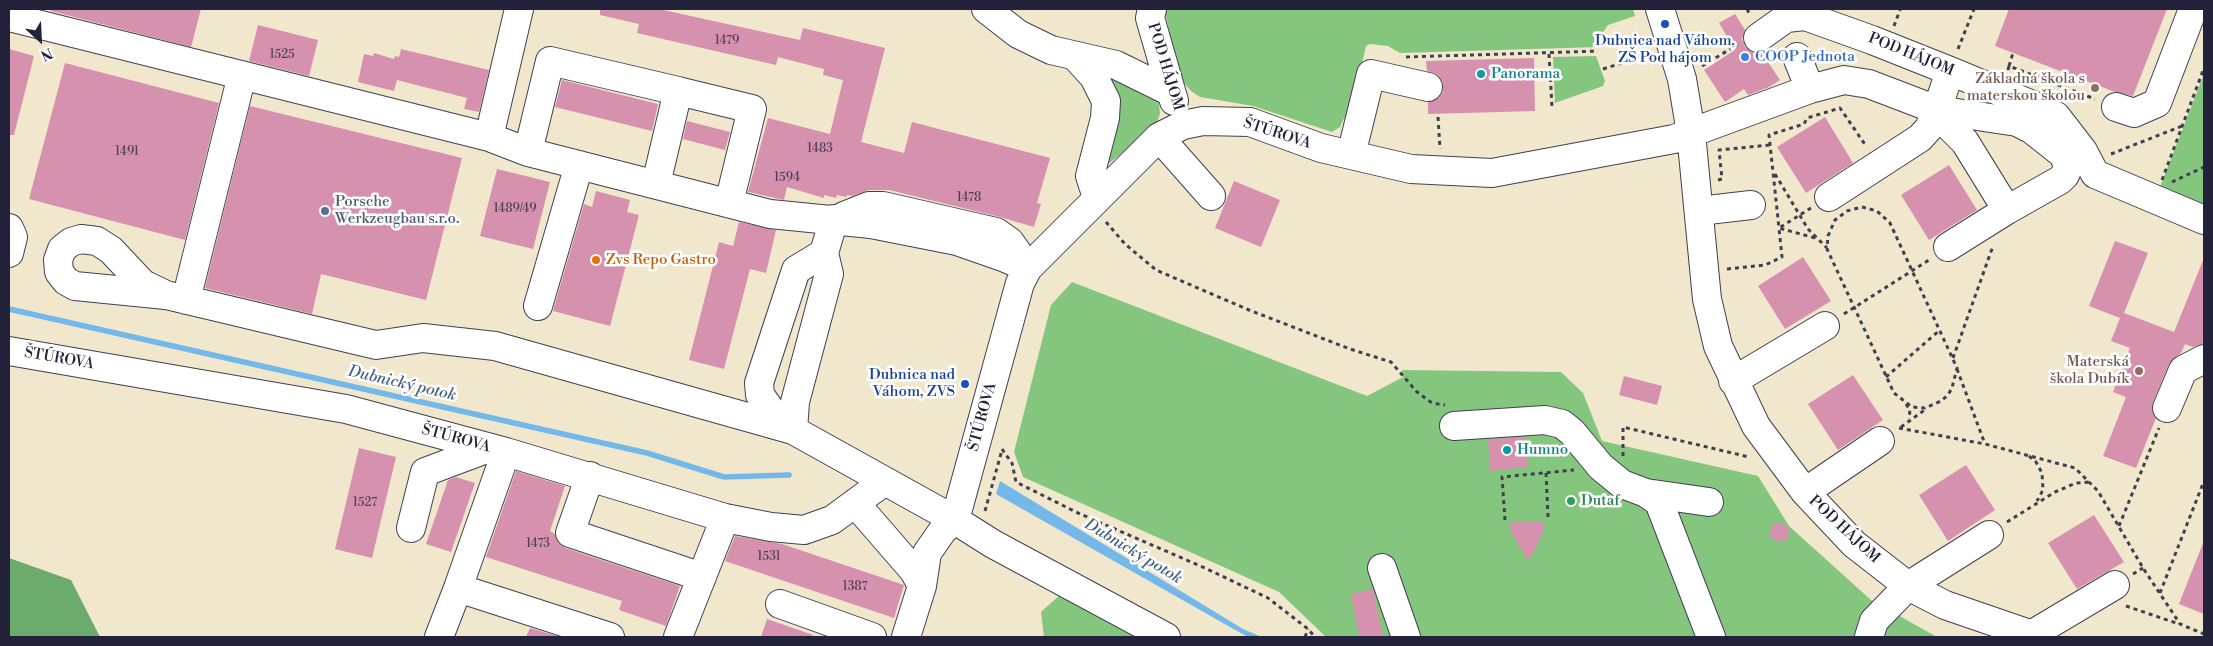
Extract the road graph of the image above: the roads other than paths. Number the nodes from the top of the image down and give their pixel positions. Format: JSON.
{"nodes":[{"id":1,"x":520,"y":9,"type":"edge"},
{"id":2,"x":986,"y":9,"type":"edge"},
{"id":3,"x":1152,"y":9,"type":"edge"},
{"id":4,"x":1660,"y":9,"type":"edge"},
{"id":5,"x":2193,"y":9,"type":"edge"},
{"id":6,"x":9,"y":17,"type":"edge"},
{"id":7,"x":54,"y":18,"type":"edge"},
{"id":8,"x":1749,"y":41,"type":"road end"},
{"id":9,"x":1075,"y":56,"type":"junction"},
{"id":10,"x":1797,"y":56,"type":"dead end"},
{"id":11,"x":1950,"y":71,"type":"junction"},
{"id":12,"x":242,"y":76,"type":"junction"},
{"id":13,"x":1428,"y":87,"type":"dead end"},
{"id":14,"x":1810,"y":89,"type":"junction"},
{"id":15,"x":678,"y":91,"type":"junction"},
{"id":16,"x":1171,"y":92,"type":"junction"},
{"id":17,"x":2116,"y":107,"type":"road end"},
{"id":18,"x":1937,"y":110,"type":"junction"},
{"id":19,"x":1183,"y":125,"type":"junction"},
{"id":20,"x":1691,"y":133,"type":"junction"},
{"id":21,"x":489,"y":137,"type":"junction"},
{"id":22,"x":1159,"y":137,"type":"junction"},
{"id":23,"x":528,"y":152,"type":"junction"},
{"id":24,"x":1351,"y":155,"type":"junction"},
{"id":25,"x":579,"y":165,"type":"junction"},
{"id":26,"x":656,"y":184,"type":"junction"},
{"id":27,"x":1212,"y":196,"type":"dead end"},
{"id":28,"x":1828,"y":197,"type":"dead end"},
{"id":29,"x":729,"y":203,"type":"junction"},
{"id":30,"x":1751,"y":205,"type":"dead end"},
{"id":31,"x":1099,"y":207,"type":"junction"},
{"id":32,"x":1699,"y":211,"type":"junction"},
{"id":33,"x":2001,"y":214,"type":"junction"},
{"id":34,"x":834,"y":219,"type":"junction"},
{"id":35,"x":2204,"y":220,"type":"edge"},
{"id":36,"x":9,"y":228,"type":"edge"},
{"id":37,"x":1948,"y":247,"type":"road end"},
{"id":38,"x":9,"y":253,"type":"edge"},
{"id":39,"x":824,"y":253,"type":"junction"},
{"id":40,"x":1028,"y":268,"type":"junction"},
{"id":41,"x":538,"y":306,"type":"dead end"},
{"id":42,"x":1825,"y":326,"type":"road end"},
{"id":43,"x":11,"y":345,"type":"edge"},
{"id":44,"x":2204,"y":359,"type":"edge"},
{"id":45,"x":1733,"y":381,"type":"junction"},
{"id":46,"x":2167,"y":408,"type":"road end"},
{"id":47,"x":1452,"y":416,"type":"road end"},
{"id":48,"x":793,"y":430,"type":"junction"},
{"id":49,"x":1890,"y":434,"type":"road end"},
{"id":50,"x":498,"y":450,"type":"junction"},
{"id":51,"x":590,"y":476,"type":"junction"},
{"id":52,"x":886,"y":481,"type":"junction"},
{"id":53,"x":1804,"y":492,"type":"junction"},
{"id":54,"x":1646,"y":493,"type":"junction"},
{"id":55,"x":1709,"y":502,"type":"dead end"},
{"id":56,"x":855,"y":503,"type":"junction"},
{"id":57,"x":725,"y":518,"type":"junction"},
{"id":58,"x":955,"y":520,"type":"junction"},
{"id":59,"x":411,"y":528,"type":"dead end"},
{"id":60,"x":1989,"y":534,"type":"road end"},
{"id":61,"x":1382,"y":568,"type":"dead end"},
{"id":62,"x":702,"y":577,"type":"junction"},
{"id":63,"x":922,"y":586,"type":"junction"},
{"id":64,"x":1908,"y":586,"type":"junction"},
{"id":65,"x":458,"y":588,"type":"junction"},
{"id":66,"x":2120,"y":595,"type":"road end"},
{"id":67,"x":780,"y":604,"type":"dead end"},
{"id":68,"x":2035,"y":636,"type":"edge"},
{"id":69,"x":438,"y":637,"type":"edge"},
{"id":70,"x":610,"y":637,"type":"edge"},
{"id":71,"x":678,"y":637,"type":"edge"},
{"id":72,"x":872,"y":637,"type":"edge"},
{"id":73,"x":906,"y":637,"type":"edge"},
{"id":74,"x":1166,"y":637,"type":"edge"},
{"id":75,"x":1406,"y":637,"type":"edge"},
{"id":76,"x":1711,"y":637,"type":"edge"},
{"id":77,"x":1869,"y":637,"type":"edge"}],
"edges":[{"from":1,"to":21,"type":"street"},
{"from":2,"to":9,"type":"street"},
{"from":3,"to":16,"type":"street","name":"POD HÁJOM"},
{"from":4,"to":20,"type":"street","name":"POD HÁJOM"},
{"from":5,"to":17,"type":"street"},
{"from":6,"to":7,"type":"street"},
{"from":7,"to":12,"type":"street"},
{"from":8,"to":11,"type":"street","name":"POD HÁJOM"},
{"from":9,"to":16,"type":"street"},
{"from":9,"to":31,"type":"street"},
{"from":10,"to":14,"type":"street"},
{"from":11,"to":18,"type":"street"},
{"from":11,"to":35,"type":"street","name":"POD HÁJOM"},
{"from":12,"to":21,"type":"street"},
{"from":12,"to":48,"type":"street"},
{"from":13,"to":24,"type":"street"},
{"from":14,"to":18,"type":"street"},
{"from":14,"to":20,"type":"street"},
{"from":15,"to":23,"type":"street"},
{"from":15,"to":26,"type":"street"},
{"from":15,"to":29,"type":"street"},
{"from":16,"to":19,"type":"street","name":"POD HÁJOM"},
{"from":18,"to":28,"type":"street"},
{"from":18,"to":33,"type":"street"},
{"from":18,"to":33,"type":"street"},
{"from":19,"to":22,"type":"street","name":"ŠTÚROVA"},
{"from":19,"to":24,"type":"street","name":"ŠTÚROVA"},
{"from":20,"to":24,"type":"street","name":"ŠTÚROVA"},
{"from":20,"to":32,"type":"street","name":"POD HÁJOM"},
{"from":21,"to":23,"type":"street"},
{"from":22,"to":27,"type":"street"},
{"from":22,"to":31,"type":"street","name":"ŠTÚROVA"},
{"from":23,"to":25,"type":"street"},
{"from":25,"to":26,"type":"street"},
{"from":25,"to":41,"type":"street"},
{"from":26,"to":29,"type":"street"},
{"from":29,"to":34,"type":"street"},
{"from":30,"to":32,"type":"street"},
{"from":31,"to":40,"type":"street","name":"ŠTÚROVA"},
{"from":32,"to":45,"type":"street","name":"POD HÁJOM"},
{"from":33,"to":37,"type":"street"},
{"from":34,"to":39,"type":"street"},
{"from":34,"to":40,"type":"street"},
{"from":36,"to":38,"type":"street"},
{"from":39,"to":48,"type":"street"},
{"from":39,"to":48,"type":"street"},
{"from":40,"to":58,"type":"street","name":"ŠTÚROVA"},
{"from":42,"to":45,"type":"street"},
{"from":43,"to":50,"type":"street","name":"ŠTÚROVA"},
{"from":44,"to":46,"type":"street"},
{"from":45,"to":53,"type":"street","name":"POD HÁJOM"},
{"from":47,"to":54,"type":"street"},
{"from":48,"to":52,"type":"street"},
{"from":49,"to":53,"type":"street","name":"POD HÁJOM"},
{"from":50,"to":51,"type":"street","name":"ŠTÚROVA"},
{"from":50,"to":59,"type":"street"},
{"from":50,"to":65,"type":"street"},
{"from":51,"to":57,"type":"street","name":"ŠTÚROVA"},
{"from":51,"to":62,"type":"street"},
{"from":52,"to":56,"type":"street","name":"ŠTÚROVA"},
{"from":52,"to":58,"type":"street"},
{"from":53,"to":64,"type":"street","name":"POD HÁJOM"},
{"from":54,"to":55,"type":"street"},
{"from":54,"to":76,"type":"street"},
{"from":56,"to":57,"type":"street","name":"ŠTÚROVA"},
{"from":56,"to":63,"type":"street"},
{"from":57,"to":62,"type":"street"},
{"from":58,"to":63,"type":"street","name":"ŠTÚROVA"},
{"from":58,"to":74,"type":"street"},
{"from":60,"to":64,"type":"street"},
{"from":61,"to":75,"type":"street"},
{"from":62,"to":71,"type":"street"},
{"from":63,"to":73,"type":"street","name":"ŠTÚROVA"},
{"from":64,"to":68,"type":"street","name":"POD HÁJOM"},
{"from":64,"to":77,"type":"street"},
{"from":65,"to":69,"type":"street"},
{"from":65,"to":70,"type":"street"},
{"from":66,"to":68,"type":"street","name":"POD HÁJOM"},
{"from":67,"to":72,"type":"street"}]}
